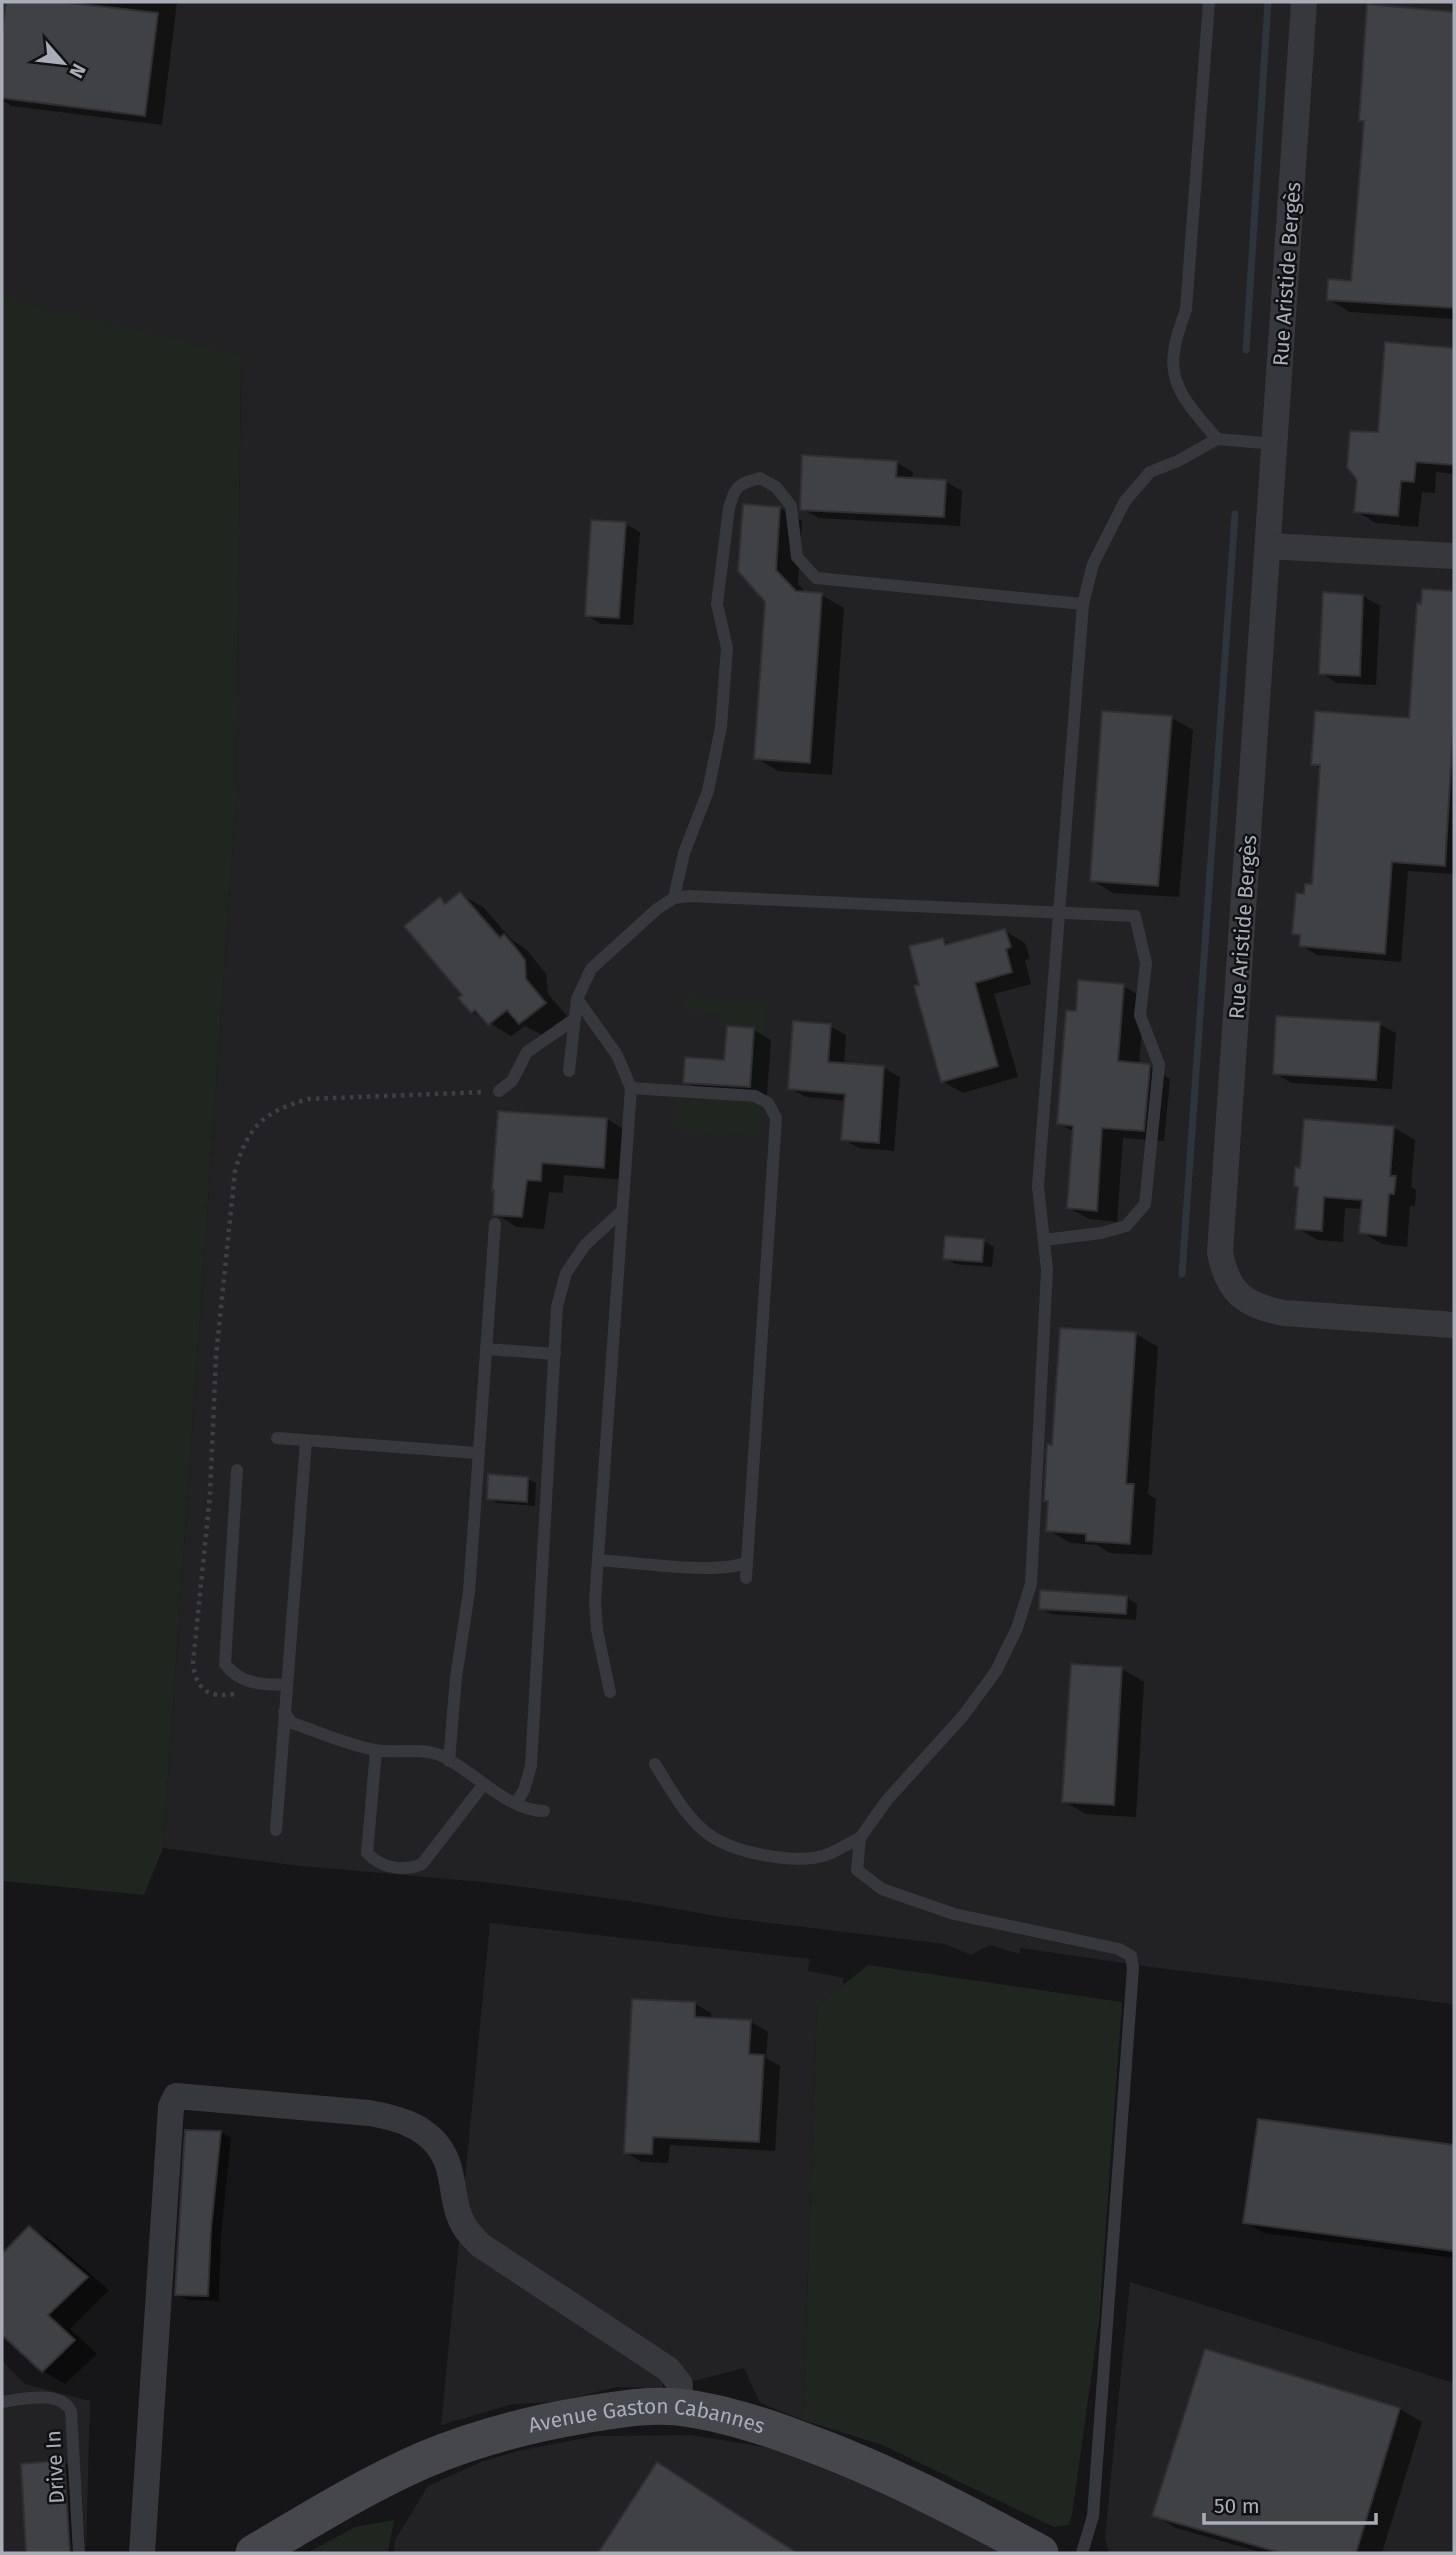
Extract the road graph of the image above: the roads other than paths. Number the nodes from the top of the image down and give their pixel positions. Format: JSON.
{"nodes":[{"id":1,"x":1209,"y":2,"type":"edge"},
{"id":2,"x":1304,"y":2,"type":"edge"},
{"id":3,"x":1217,"y":439,"type":"junction"},
{"id":4,"x":1276,"y":444,"type":"junction"},
{"id":5,"x":1269,"y":546,"type":"junction"},
{"id":6,"x":1454,"y":556,"type":"edge"},
{"id":7,"x":1083,"y":604,"type":"junction"},
{"id":8,"x":674,"y":898,"type":"junction"},
{"id":9,"x":1061,"y":912,"type":"junction"},
{"id":10,"x":577,"y":999,"type":"junction"},
{"id":11,"x":575,"y":1019,"type":"junction"},
{"id":12,"x":569,"y":1071,"type":"dead end"},
{"id":13,"x":631,"y":1088,"type":"junction"},
{"id":14,"x":499,"y":1091,"type":"road end"},
{"id":15,"x":622,"y":1211,"type":"junction"},
{"id":16,"x":495,"y":1224,"type":"dead end"},
{"id":17,"x":1044,"y":1240,"type":"junction"},
{"id":18,"x":1454,"y":1325,"type":"edge"},
{"id":19,"x":486,"y":1349,"type":"junction"},
{"id":20,"x":555,"y":1354,"type":"junction"},
{"id":21,"x":277,"y":1438,"type":"dead end"},
{"id":22,"x":306,"y":1441,"type":"junction"},
{"id":23,"x":477,"y":1453,"type":"junction"},
{"id":24,"x":237,"y":1470,"type":"dead end"},
{"id":25,"x":597,"y":1560,"type":"junction"},
{"id":26,"x":747,"y":1563,"type":"junction"},
{"id":27,"x":746,"y":1578,"type":"dead end"},
{"id":28,"x":286,"y":1685,"type":"junction"},
{"id":29,"x":610,"y":1692,"type":"dead end"},
{"id":30,"x":284,"y":1712,"type":"junction"},
{"id":31,"x":376,"y":1751,"type":"junction"},
{"id":32,"x":449,"y":1761,"type":"junction"},
{"id":33,"x":655,"y":1764,"type":"dead end"},
{"id":34,"x":484,"y":1784,"type":"junction"},
{"id":35,"x":516,"y":1803,"type":"junction"},
{"id":36,"x":544,"y":1811,"type":"dead end"},
{"id":37,"x":276,"y":1830,"type":"dead end"},
{"id":38,"x":860,"y":1838,"type":"junction"},
{"id":39,"x":2,"y":2402,"type":"edge"},
{"id":40,"x":678,"y":2407,"type":"junction"},
{"id":41,"x":79,"y":2553,"type":"edge"},
{"id":42,"x":142,"y":2553,"type":"edge"},
{"id":43,"x":254,"y":2553,"type":"edge"},
{"id":44,"x":1040,"y":2553,"type":"edge"},
{"id":45,"x":1082,"y":2553,"type":"edge"}],
"edges":[{"from":1,"to":3,"type":"lane"},
{"from":2,"to":4,"type":"street","name":"Rue Aristide Bergès"},
{"from":3,"to":4,"type":"lane"},
{"from":3,"to":7,"type":"lane"},
{"from":4,"to":5,"type":"street","name":"Rue Aristide Bergès"},
{"from":5,"to":6,"type":"street"},
{"from":5,"to":18,"type":"street","name":"Rue Aristide Bergès"},
{"from":7,"to":8,"type":"lane"},
{"from":7,"to":9,"type":"lane"},
{"from":8,"to":9,"type":"lane"},
{"from":8,"to":10,"type":"lane"},
{"from":9,"to":17,"type":"lane"},
{"from":9,"to":17,"type":"lane"},
{"from":10,"to":11,"type":"lane"},
{"from":10,"to":13,"type":"lane"},
{"from":11,"to":12,"type":"lane"},
{"from":11,"to":14,"type":"lane"},
{"from":13,"to":15,"type":"lane"},
{"from":13,"to":26,"type":"lane"},
{"from":15,"to":20,"type":"lane"},
{"from":15,"to":25,"type":"lane"},
{"from":16,"to":19,"type":"lane"},
{"from":17,"to":38,"type":"lane"},
{"from":19,"to":20,"type":"lane"},
{"from":19,"to":23,"type":"lane"},
{"from":20,"to":35,"type":"lane"},
{"from":21,"to":22,"type":"lane"},
{"from":22,"to":23,"type":"lane"},
{"from":22,"to":28,"type":"lane"},
{"from":23,"to":32,"type":"lane"},
{"from":24,"to":28,"type":"lane"},
{"from":25,"to":26,"type":"lane"},
{"from":25,"to":29,"type":"lane"},
{"from":26,"to":27,"type":"lane"},
{"from":28,"to":30,"type":"lane"},
{"from":30,"to":31,"type":"lane"},
{"from":30,"to":37,"type":"lane"},
{"from":31,"to":32,"type":"lane"},
{"from":31,"to":34,"type":"lane"},
{"from":32,"to":34,"type":"lane"},
{"from":33,"to":38,"type":"lane"},
{"from":34,"to":35,"type":"lane"},
{"from":35,"to":36,"type":"lane"},
{"from":38,"to":45,"type":"lane"},
{"from":39,"to":41,"type":"lane","name":"Drive In"},
{"from":40,"to":42,"type":"street"},
{"from":40,"to":43,"type":"main road","name":"Avenue Gaston Cabannes"},
{"from":40,"to":44,"type":"main road","name":"Avenue Gaston Cabannes"}]}
